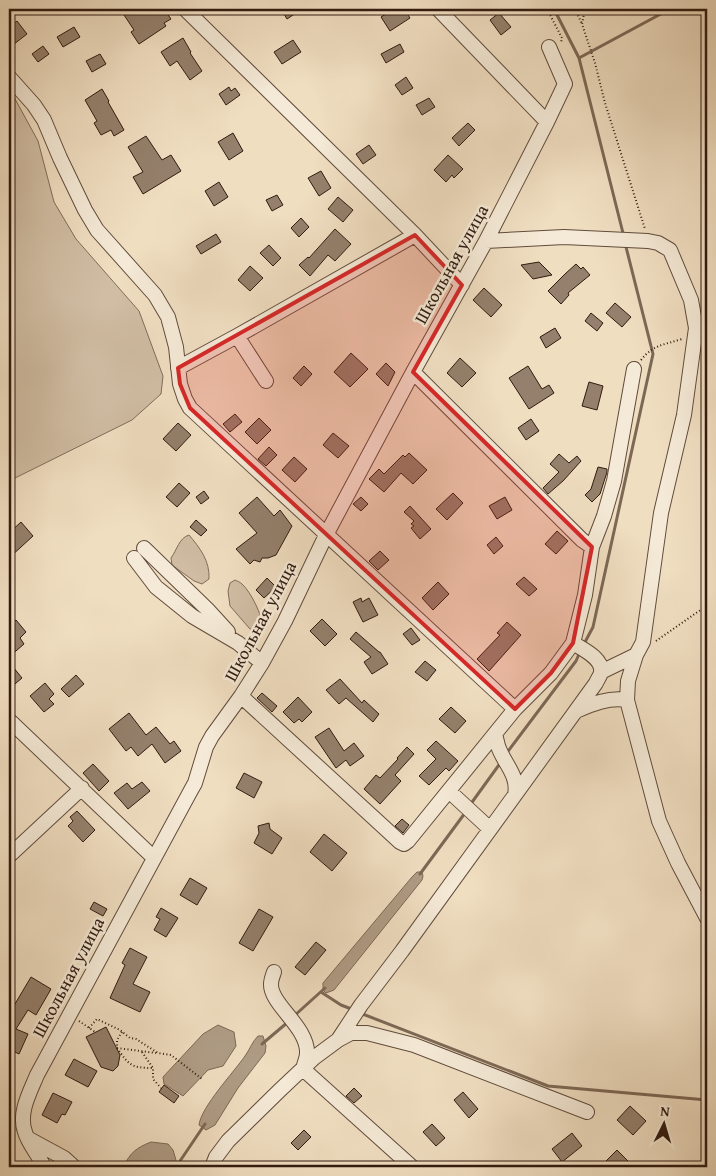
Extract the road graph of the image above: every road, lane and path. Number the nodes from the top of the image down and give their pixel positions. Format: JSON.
{"nodes":[{"id":1,"x":185,"y":9,"type":"edge"},
{"id":2,"x":438,"y":9,"type":"edge"},
{"id":3,"x":547,"y":9,"type":"edge"},
{"id":4,"x":575,"y":9,"type":"edge"},
{"id":5,"x":585,"y":9,"type":"edge"},
{"id":6,"x":582,"y":24,"type":"junction"},
{"id":7,"x":549,"y":47,"type":"dead end"},
{"id":8,"x":556,"y":65,"type":"junction"},
{"id":9,"x":9,"y":77,"type":"edge"},
{"id":10,"x":547,"y":122,"type":"junction"},
{"id":11,"x":415,"y":235,"type":"junction"},
{"id":12,"x":486,"y":241,"type":"junction"},
{"id":13,"x":648,"y":241,"type":"junction"},
{"id":14,"x":462,"y":285,"type":"junction"},
{"id":15,"x":696,"y":328,"type":"junction"},
{"id":16,"x":237,"y":336,"type":"junction"},
{"id":17,"x":178,"y":368,"type":"junction"},
{"id":18,"x":634,"y":369,"type":"joint"},
{"id":19,"x":413,"y":372,"type":"junction"},
{"id":20,"x":266,"y":381,"type":"dead end"},
{"id":21,"x":326,"y":535,"type":"junction"},
{"id":22,"x":144,"y":548,"type":"dead end"},
{"id":23,"x":592,"y":548,"type":"junction"},
{"id":24,"x":134,"y":558,"type":"dead end"},
{"id":25,"x":707,"y":607,"type":"edge"},
{"id":26,"x":238,"y":643,"type":"junction"},
{"id":27,"x":573,"y":643,"type":"junction"},
{"id":28,"x":652,"y":644,"type":"dead end"},
{"id":29,"x":636,"y":655,"type":"junction"},
{"id":30,"x":262,"y":663,"type":"junction"},
{"id":31,"x":601,"y":672,"type":"junction"},
{"id":32,"x":241,"y":696,"type":"junction"},
{"id":33,"x":628,"y":700,"type":"junction"},
{"id":34,"x":515,"y":710,"type":"junction"},
{"id":35,"x":575,"y":712,"type":"junction"},
{"id":36,"x":9,"y":720,"type":"edge"},
{"id":37,"x":495,"y":734,"type":"junction"},
{"id":38,"x":82,"y":788,"type":"junction"},
{"id":39,"x":449,"y":791,"type":"junction"},
{"id":40,"x":515,"y":795,"type":"junction"},
{"id":41,"x":490,"y":829,"type":"junction"},
{"id":42,"x":9,"y":856,"type":"edge"},
{"id":43,"x":154,"y":858,"type":"junction"},
{"id":44,"x":707,"y":918,"type":"edge"},
{"id":45,"x":274,"y":972,"type":"dead end"},
{"id":46,"x":79,"y":1021,"type":"dead end"},
{"id":47,"x":89,"y":1028,"type":"junction"},
{"id":48,"x":96,"y":1032,"type":"dead end"},
{"id":49,"x":122,"y":1032,"type":"junction"},
{"id":50,"x":338,"y":1040,"type":"junction"},
{"id":51,"x":117,"y":1048,"type":"junction"},
{"id":52,"x":142,"y":1052,"type":"junction"},
{"id":53,"x":158,"y":1053,"type":"junction"},
{"id":54,"x":152,"y":1068,"type":"junction"},
{"id":55,"x":303,"y":1069,"type":"junction"},
{"id":56,"x":202,"y":1079,"type":"dead end"},
{"id":57,"x":162,"y":1088,"type":"dead end"},
{"id":58,"x":586,"y":1112,"type":"dead end"},
{"id":59,"x":29,"y":1139,"type":"junction"},
{"id":60,"x":43,"y":1167,"type":"edge"},
{"id":61,"x":74,"y":1167,"type":"edge"},
{"id":62,"x":212,"y":1167,"type":"edge"},
{"id":63,"x":412,"y":1167,"type":"edge"}],
"edges":[{"from":1,"to":11,"type":"street"},
{"from":2,"to":10,"type":"street"},
{"from":3,"to":8,"type":"path"},
{"from":4,"to":6,"type":"path"},
{"from":5,"to":6,"type":"path"},
{"from":6,"to":13,"type":"path"},
{"from":7,"to":8,"type":"street"},
{"from":8,"to":10,"type":"street","name":"Школьная улица"},
{"from":9,"to":17,"type":"street"},
{"from":10,"to":12,"type":"street","name":"Школьная улица"},
{"from":11,"to":14,"type":"street"},
{"from":11,"to":16,"type":"street"},
{"from":12,"to":13,"type":"street"},
{"from":12,"to":14,"type":"street","name":"Школьная улица"},
{"from":13,"to":15,"type":"street"},
{"from":14,"to":19,"type":"street","name":"Школьная улица"},
{"from":15,"to":18,"type":"path"},
{"from":15,"to":29,"type":"street"},
{"from":16,"to":17,"type":"street"},
{"from":16,"to":20,"type":"street"},
{"from":17,"to":21,"type":"street"},
{"from":18,"to":23,"type":"street"},
{"from":19,"to":21,"type":"street","name":"Школьная улица"},
{"from":19,"to":23,"type":"street"},
{"from":21,"to":30,"type":"street","name":"Школьная улица"},
{"from":21,"to":34,"type":"street"},
{"from":22,"to":26,"type":"street"},
{"from":23,"to":27,"type":"street"},
{"from":24,"to":26,"type":"street"},
{"from":25,"to":28,"type":"path"},
{"from":26,"to":30,"type":"street"},
{"from":27,"to":31,"type":"street"},
{"from":27,"to":34,"type":"street"},
{"from":29,"to":31,"type":"street"},
{"from":29,"to":33,"type":"street"},
{"from":30,"to":32,"type":"street","name":"Школьная улица"},
{"from":31,"to":35,"type":"street"},
{"from":32,"to":39,"type":"street"},
{"from":32,"to":43,"type":"street","name":"Школьная улица"},
{"from":33,"to":35,"type":"street"},
{"from":33,"to":44,"type":"street"},
{"from":34,"to":37,"type":"street"},
{"from":35,"to":40,"type":"street"},
{"from":36,"to":38,"type":"street"},
{"from":37,"to":39,"type":"street"},
{"from":37,"to":40,"type":"street"},
{"from":38,"to":42,"type":"street"},
{"from":38,"to":43,"type":"street"},
{"from":39,"to":41,"type":"street"},
{"from":40,"to":41,"type":"street"},
{"from":41,"to":50,"type":"street"},
{"from":43,"to":59,"type":"street","name":"Школьная улица"},
{"from":45,"to":55,"type":"street"},
{"from":46,"to":47,"type":"path"},
{"from":47,"to":48,"type":"path"},
{"from":47,"to":49,"type":"path"},
{"from":49,"to":51,"type":"path"},
{"from":49,"to":53,"type":"path"},
{"from":50,"to":55,"type":"street"},
{"from":50,"to":58,"type":"street"},
{"from":51,"to":52,"type":"path"},
{"from":51,"to":54,"type":"path"},
{"from":52,"to":53,"type":"path"},
{"from":52,"to":54,"type":"path"},
{"from":53,"to":56,"type":"path"},
{"from":54,"to":57,"type":"path"},
{"from":55,"to":62,"type":"street"},
{"from":55,"to":63,"type":"street"},
{"from":59,"to":60,"type":"street","name":"Школьная улица"},
{"from":59,"to":61,"type":"street"}]}
